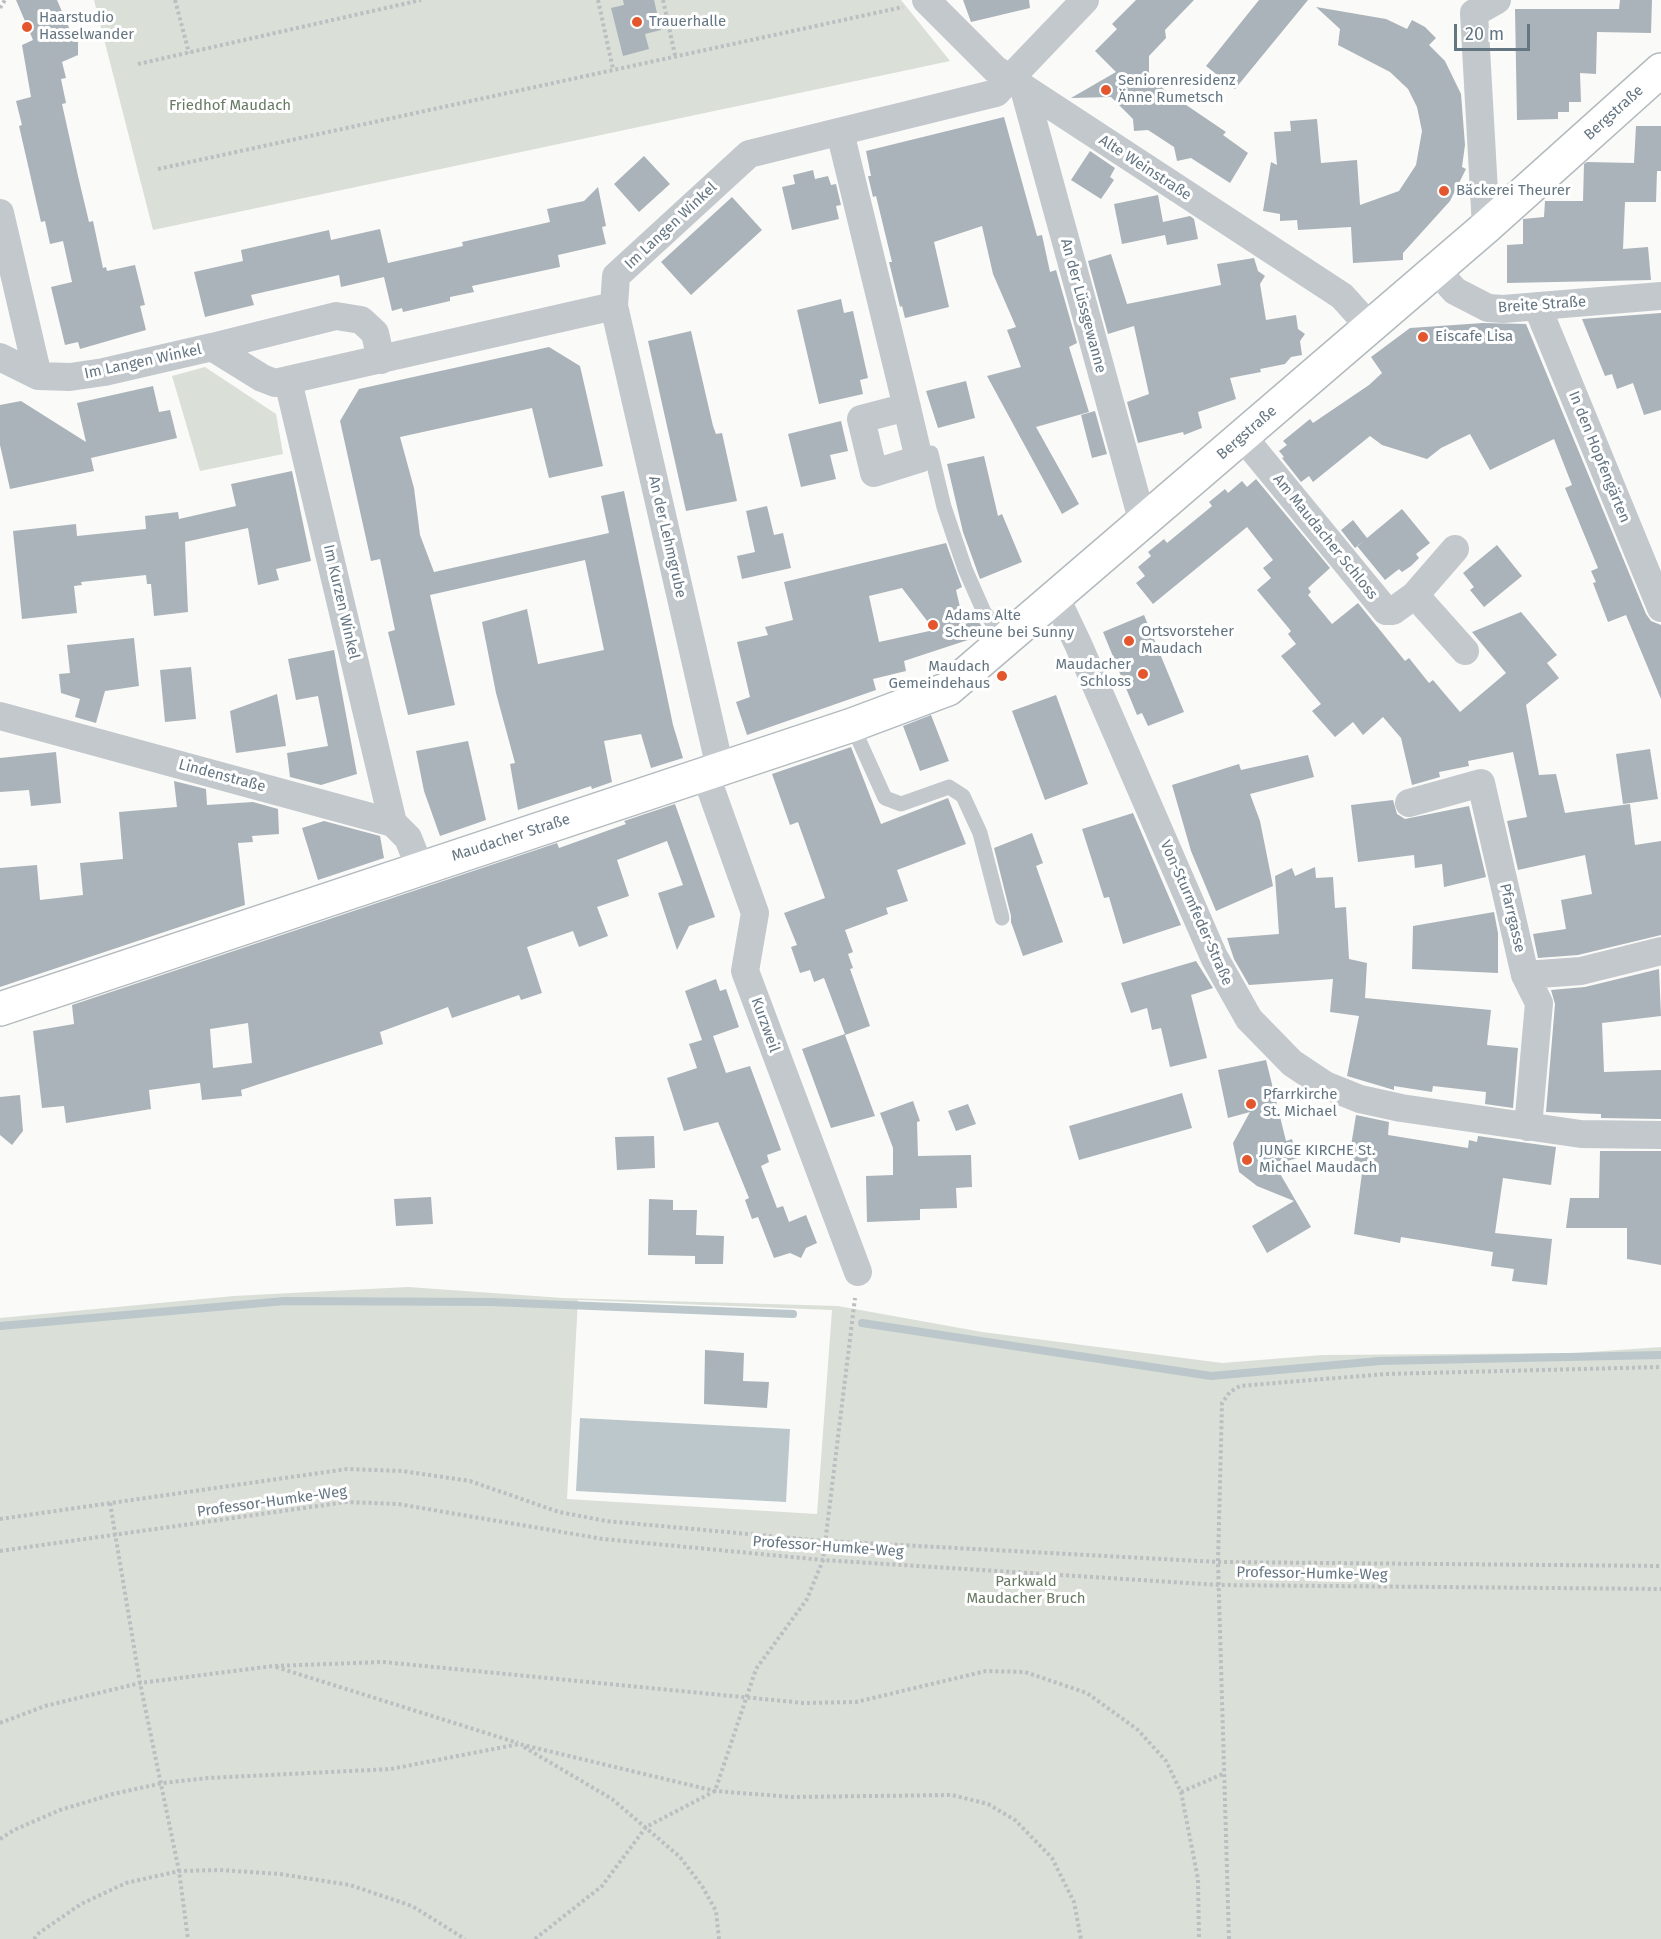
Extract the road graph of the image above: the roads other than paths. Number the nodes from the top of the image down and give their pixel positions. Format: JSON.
{"nodes":[{"id":1,"x":1085,"y":0,"type":"edge"},
{"id":2,"x":1497,"y":0,"type":"edge"},
{"id":3,"x":926,"y":1,"type":"edge"},
{"id":4,"x":1661,"y":70,"type":"edge"},
{"id":5,"x":1017,"y":84,"type":"junction"},
{"id":6,"x":840,"y":132,"type":"junction"},
{"id":7,"x":0,"y":213,"type":"edge"},
{"id":8,"x":1486,"y":227,"type":"junction"},
{"id":9,"x":1436,"y":270,"type":"junction"},
{"id":10,"x":1661,"y":296,"type":"edge"},
{"id":11,"x":614,"y":306,"type":"junction"},
{"id":12,"x":1537,"y":306,"type":"junction"},
{"id":13,"x":1370,"y":327,"type":"junction"},
{"id":14,"x":212,"y":347,"type":"junction"},
{"id":15,"x":0,"y":357,"type":"edge"},
{"id":16,"x":381,"y":360,"type":"junction"},
{"id":17,"x":38,"y":376,"type":"junction"},
{"id":18,"x":288,"y":381,"type":"junction"},
{"id":19,"x":907,"y":407,"type":"dead end"},
{"id":20,"x":1243,"y":437,"type":"junction"},
{"id":21,"x":931,"y":453,"type":"dead end"},
{"id":22,"x":1143,"y":523,"type":"junction"},
{"id":23,"x":1455,"y":549,"type":"dead end"},
{"id":24,"x":1415,"y":595,"type":"junction"},
{"id":25,"x":1056,"y":598,"type":"junction"},
{"id":26,"x":1661,"y":608,"type":"edge"},
{"id":27,"x":1007,"y":640,"type":"junction"},
{"id":28,"x":1465,"y":651,"type":"dead end"},
{"id":29,"x":0,"y":716,"type":"edge"},
{"id":30,"x":852,"y":725,"type":"junction"},
{"id":31,"x":712,"y":771,"type":"junction"},
{"id":32,"x":1409,"y":803,"type":"dead end"},
{"id":33,"x":393,"y":823,"type":"junction"},
{"id":34,"x":420,"y":868,"type":"junction"},
{"id":35,"x":1002,"y":918,"type":"dead end"},
{"id":36,"x":1661,"y":951,"type":"edge"},
{"id":37,"x":1525,"y":975,"type":"junction"},
{"id":38,"x":0,"y":1009,"type":"edge"},
{"id":39,"x":1528,"y":1126,"type":"junction"},
{"id":40,"x":1661,"y":1136,"type":"edge"},
{"id":41,"x":858,"y":1272,"type":"road end"}],
"edges":[{"from":1,"to":5,"type":"street","name":"Im Langen Winkel"},
{"from":2,"to":8,"type":"street"},
{"from":3,"to":5,"type":"street","name":"Alte Weinstraße"},
{"from":4,"to":8,"type":"street","name":"Bergstraße"},
{"from":5,"to":6,"type":"street","name":"Im Langen Winkel"},
{"from":5,"to":13,"type":"street","name":"Alte Weinstraße"},
{"from":5,"to":22,"type":"street","name":"An der Lüssgewanne"},
{"from":6,"to":11,"type":"street","name":"Im Langen Winkel"},
{"from":6,"to":19,"type":"street"},
{"from":7,"to":17,"type":"street"},
{"from":8,"to":9,"type":"street","name":"Bergstraße"},
{"from":9,"to":12,"type":"street","name":"Breite Straße"},
{"from":9,"to":13,"type":"street","name":"Bergstraße"},
{"from":10,"to":12,"type":"street","name":"Breite Straße"},
{"from":11,"to":16,"type":"street","name":"Im Langen Winkel"},
{"from":11,"to":31,"type":"street","name":"An der Lehmgrube"},
{"from":12,"to":26,"type":"street","name":"In den Hopfengärten"},
{"from":13,"to":20,"type":"street","name":"Bergstraße"},
{"from":14,"to":16,"type":"street","name":"Im Langen Winkel"},
{"from":14,"to":17,"type":"street","name":"Im Langen Winkel"},
{"from":14,"to":18,"type":"street","name":"Im Langen Winkel"},
{"from":15,"to":17,"type":"street","name":"Im Langen Winkel"},
{"from":16,"to":18,"type":"street","name":"Im Langen Winkel"},
{"from":18,"to":33,"type":"street","name":"Im Kurzen Winkel"},
{"from":20,"to":22,"type":"street","name":"Bergstraße"},
{"from":20,"to":24,"type":"street","name":"Am Maudacher Schloss"},
{"from":21,"to":27,"type":"lane"},
{"from":22,"to":25,"type":"street","name":"Bergstraße"},
{"from":23,"to":24,"type":"street","name":"Am Maudacher Schloss"},
{"from":24,"to":28,"type":"street"},
{"from":25,"to":27,"type":"street","name":"Bergstraße"},
{"from":25,"to":39,"type":"street","name":"Von-Sturmfeder-Straße"},
{"from":27,"to":30,"type":"street","name":"Maudacher Straße"},
{"from":29,"to":33,"type":"street","name":"Lindenstraße"},
{"from":30,"to":31,"type":"street","name":"Maudacher Straße"},
{"from":30,"to":35,"type":"lane"},
{"from":31,"to":34,"type":"street","name":"Maudacher Straße"},
{"from":31,"to":41,"type":"street","name":"Kurzweil"},
{"from":32,"to":37,"type":"street","name":"Pfarrgasse"},
{"from":33,"to":34,"type":"street"},
{"from":34,"to":38,"type":"street","name":"Maudacher Straße"},
{"from":36,"to":37,"type":"street"},
{"from":37,"to":39,"type":"street","name":"Pfarrgasse"},
{"from":39,"to":40,"type":"street","name":"Von-Sturmfeder-Straße"}]}
